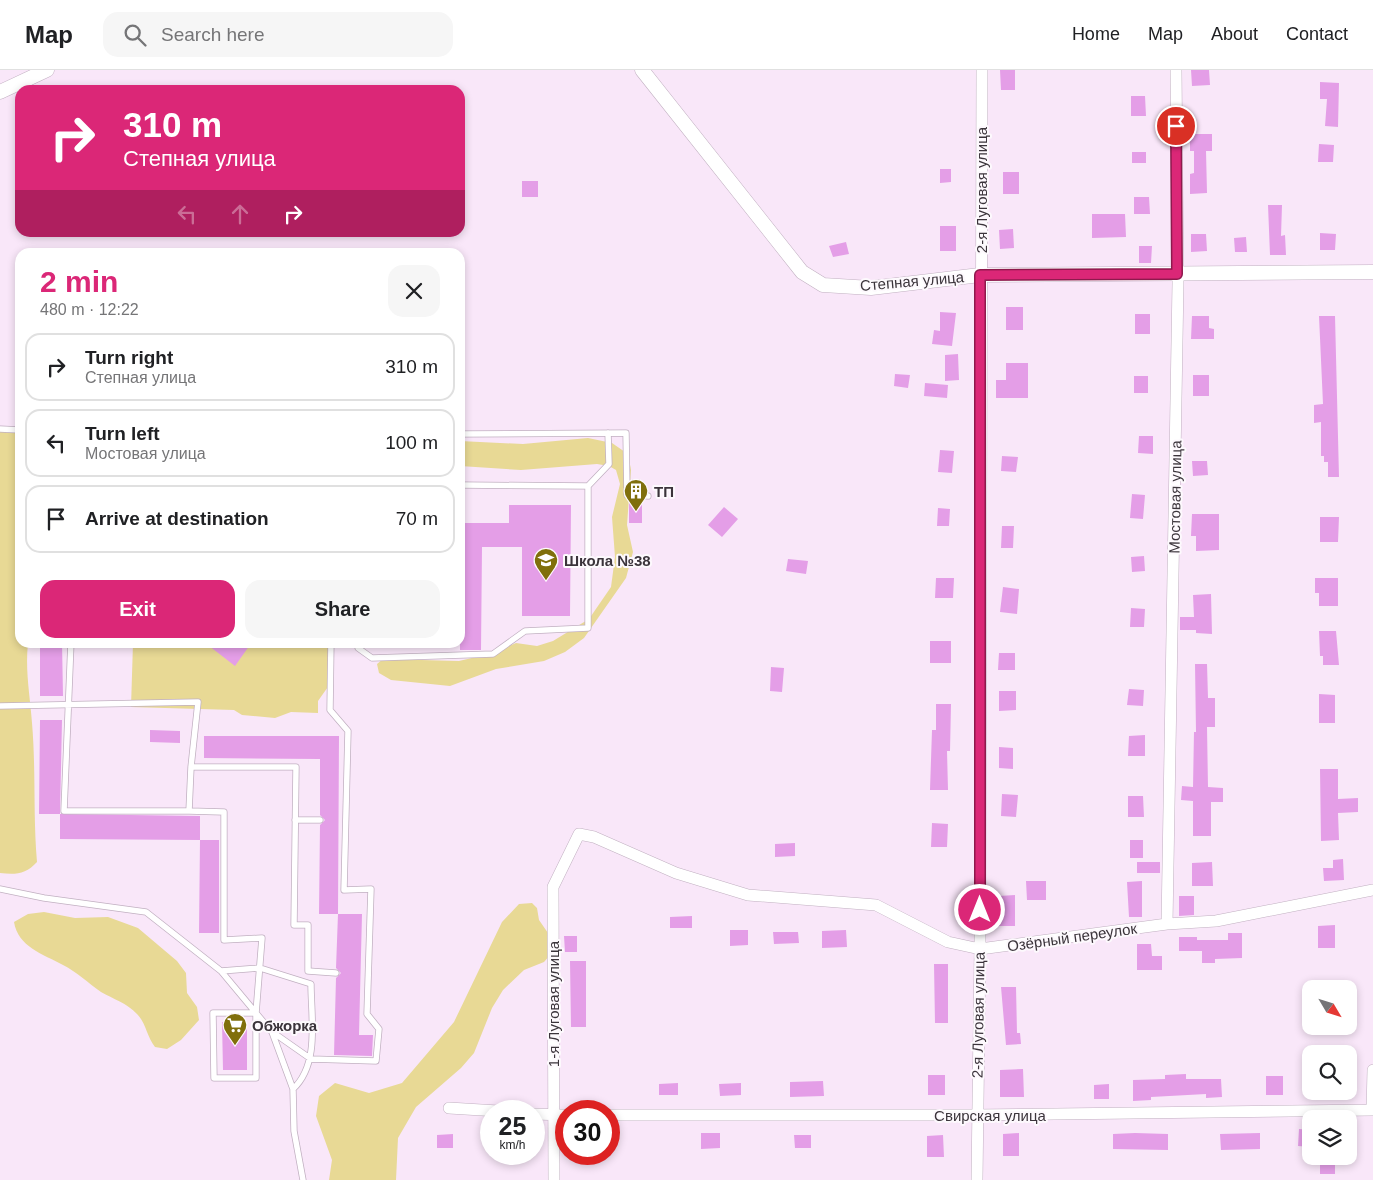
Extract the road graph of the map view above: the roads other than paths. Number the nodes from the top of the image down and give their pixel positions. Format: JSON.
{"nodes":[{"id":1,"x":47,"y":70,"type":"edge"},
{"id":2,"x":642,"y":70,"type":"edge"},
{"id":3,"x":982,"y":70,"type":"edge"},
{"id":4,"x":1176,"y":70,"type":"edge"},
{"id":5,"x":0,"y":92,"type":"edge"},
{"id":6,"x":1373,"y":272,"type":"edge"},
{"id":7,"x":1177,"y":274,"type":"junction"},
{"id":8,"x":980,"y":275,"type":"junction"},
{"id":9,"x":0,"y":429,"type":"edge"},
{"id":10,"x":15,"y":430,"type":"edge"},
{"id":11,"x":608,"y":433,"type":"junction"},
{"id":12,"x":465,"y":434,"type":"edge"},
{"id":13,"x":465,"y":484,"type":"edge"},
{"id":14,"x":588,"y":486,"type":"junction"},
{"id":15,"x":648,"y":496,"type":"dead end"},
{"id":16,"x":71,"y":648,"type":"edge"},
{"id":17,"x":331,"y":648,"type":"edge"},
{"id":18,"x":358,"y":648,"type":"edge"},
{"id":19,"x":0,"y":706,"type":"edge"},
{"id":20,"x":68,"y":707,"type":"junction"},
{"id":21,"x":191,"y":766,"type":"junction"},
{"id":22,"x":189,"y":811,"type":"junction"},
{"id":23,"x":346,"y":818,"type":"junction"},
{"id":24,"x":339,"y":819,"type":"dead end"},
{"id":25,"x":295,"y":820,"type":"junction"},
{"id":26,"x":320,"y":820,"type":"dead end"},
{"id":27,"x":579,"y":834,"type":"joint"},
{"id":28,"x":0,"y":889,"type":"edge"},
{"id":29,"x":1373,"y":890,"type":"edge"},
{"id":30,"x":1167,"y":924,"type":"junction"},
{"id":31,"x":980,"y":949,"type":"junction"},
{"id":32,"x":260,"y":968,"type":"junction"},
{"id":33,"x":221,"y":971,"type":"junction"},
{"id":34,"x":368,"y":972,"type":"junction"},
{"id":35,"x":336,"y":973,"type":"dead end"},
{"id":36,"x":361,"y":973,"type":"dead end"},
{"id":37,"x":256,"y":1013,"type":"junction"},
{"id":38,"x":271,"y":1031,"type":"junction"},
{"id":39,"x":311,"y":1059,"type":"junction"},
{"id":40,"x":1373,"y":1070,"type":"edge"},
{"id":41,"x":293,"y":1089,"type":"junction"},
{"id":42,"x":449,"y":1108,"type":"dead end"},
{"id":43,"x":480,"y":1110,"type":"edge"},
{"id":44,"x":1372,"y":1110,"type":"edge"},
{"id":45,"x":545,"y":1115,"type":"edge"},
{"id":46,"x":553,"y":1115,"type":"junction"},
{"id":47,"x":620,"y":1115,"type":"edge"},
{"id":48,"x":976,"y":1115,"type":"junction"},
{"id":49,"x":302,"y":1180,"type":"edge"},
{"id":50,"x":554,"y":1180,"type":"edge"},
{"id":51,"x":977,"y":1180,"type":"edge"}],
"edges":[{"from":1,"to":5,"type":"street"},
{"from":2,"to":8,"type":"street","name":"Степная улица"},
{"from":3,"to":8,"type":"street","name":"2-я Луговая улица"},
{"from":4,"to":7,"type":"street","name":"Мостовая улица"},
{"from":6,"to":7,"type":"street","name":"Степная улица"},
{"from":7,"to":8,"type":"street","name":"Степная улица"},
{"from":7,"to":30,"type":"street","name":"Мостовая улица"},
{"from":8,"to":31,"type":"street","name":"2-я Луговая улица"},
{"from":9,"to":10,"type":"lane"},
{"from":11,"to":12,"type":"lane"},
{"from":11,"to":14,"type":"lane"},
{"from":11,"to":15,"type":"lane"},
{"from":13,"to":14,"type":"lane"},
{"from":14,"to":18,"type":"lane"},
{"from":16,"to":20,"type":"lane"},
{"from":17,"to":23,"type":"lane"},
{"from":19,"to":20,"type":"lane"},
{"from":20,"to":21,"type":"lane"},
{"from":20,"to":22,"type":"lane"},
{"from":21,"to":22,"type":"lane"},
{"from":21,"to":25,"type":"lane"},
{"from":22,"to":32,"type":"lane"},
{"from":23,"to":24,"type":"lane"},
{"from":23,"to":34,"type":"lane"},
{"from":25,"to":26,"type":"lane"},
{"from":25,"to":35,"type":"lane"},
{"from":27,"to":31,"type":"street","name":"Озёрный переулок"},
{"from":27,"to":46,"type":"street","name":"1-я Луговая улица"},
{"from":28,"to":33,"type":"lane"},
{"from":29,"to":30,"type":"street","name":"Озёрный переулок"},
{"from":30,"to":31,"type":"street","name":"Озёрный переулок"},
{"from":31,"to":48,"type":"street","name":"2-я Луговая улица"},
{"from":32,"to":33,"type":"lane"},
{"from":32,"to":37,"type":"lane"},
{"from":32,"to":39,"type":"lane"},
{"from":33,"to":37,"type":"lane"},
{"from":34,"to":36,"type":"lane"},
{"from":34,"to":39,"type":"lane"},
{"from":37,"to":37,"type":"lane"},
{"from":37,"to":38,"type":"lane"},
{"from":38,"to":39,"type":"lane"},
{"from":38,"to":41,"type":"lane"},
{"from":39,"to":41,"type":"lane"},
{"from":40,"to":44,"type":"street"},
{"from":41,"to":49,"type":"lane"},
{"from":42,"to":43,"type":"street"},
{"from":44,"to":48,"type":"street","name":"Свирская улица"},
{"from":45,"to":46,"type":"street"},
{"from":46,"to":50,"type":"street","name":"1-я Луговая улица"},
{"from":47,"to":48,"type":"street","name":"Свирская улица"},
{"from":48,"to":51,"type":"street","name":"2-я Луговая улица"}]}
